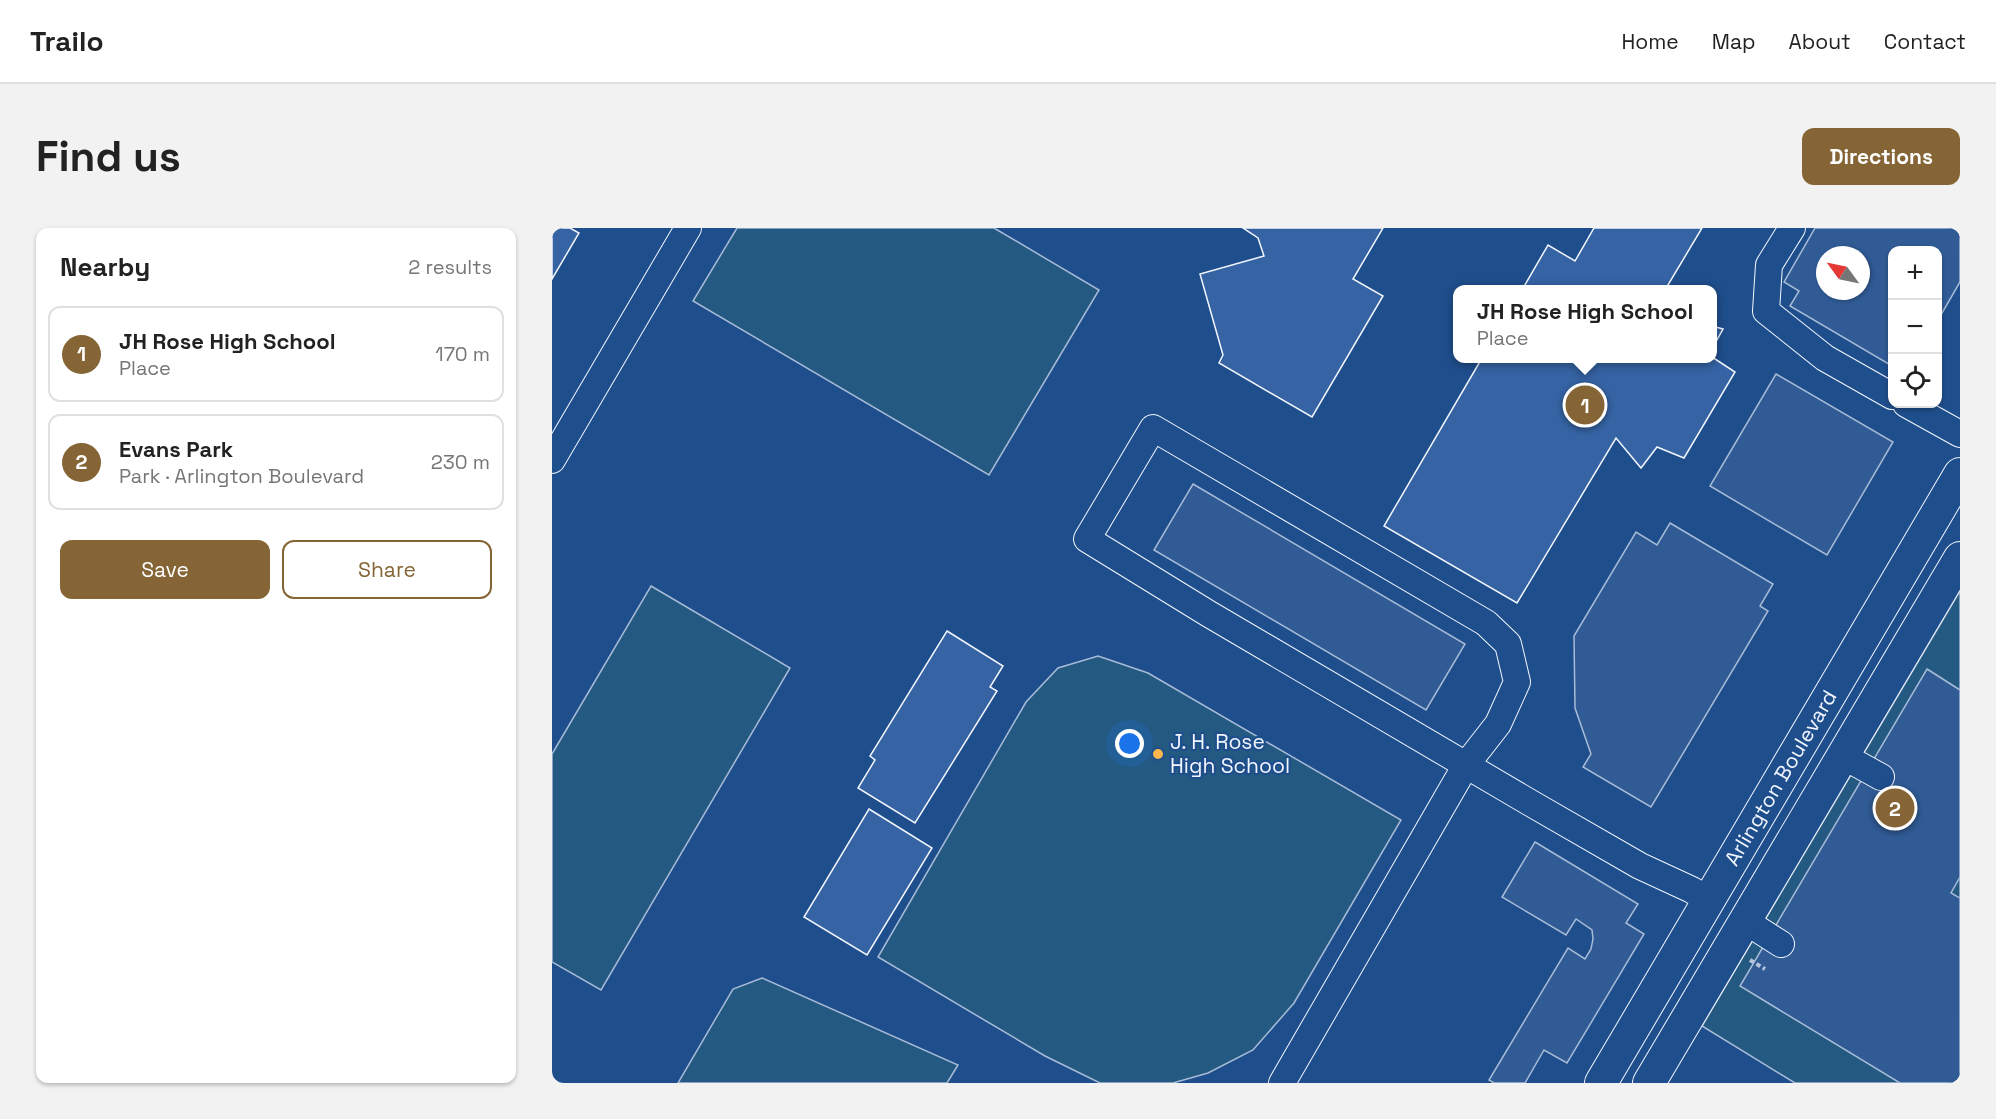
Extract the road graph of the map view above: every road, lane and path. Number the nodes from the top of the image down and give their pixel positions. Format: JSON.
{"nodes":[{"id":1,"x":688,"y":228,"type":"edge"},
{"id":2,"x":1792,"y":228,"type":"edge"},
{"id":3,"x":1888,"y":393,"type":"edge"},
{"id":4,"x":1913,"y":408,"type":"edge"},
{"id":5,"x":1960,"y":434,"type":"edge"},
{"id":6,"x":552,"y":460,"type":"edge"},
{"id":7,"x":1960,"y":474,"type":"edge"},
{"id":8,"x":1960,"y":558,"type":"edge"},
{"id":9,"x":1885,"y":602,"type":"junction"},
{"id":10,"x":1843,"y":756,"type":"junction"},
{"id":11,"x":1466,"y":765,"type":"junction"},
{"id":12,"x":1881,"y":777,"type":"dead end"},
{"id":13,"x":1709,"y":901,"type":"junction"},
{"id":14,"x":1745,"y":921,"type":"junction"},
{"id":15,"x":1781,"y":944,"type":"dead end"},
{"id":16,"x":1282,"y":1083,"type":"edge"},
{"id":17,"x":1601,"y":1083,"type":"edge"},
{"id":18,"x":1649,"y":1083,"type":"edge"}],
"edges":[{"from":1,"to":6,"type":"lane"},
{"from":2,"to":3,"type":"lane"},
{"from":4,"to":5,"type":"lane"},
{"from":7,"to":9,"type":"main road","name":"Arlington Boulevard"},
{"from":8,"to":10,"type":"main road","name":"Arlington Boulevard"},
{"from":9,"to":10,"type":"main road"},
{"from":9,"to":13,"type":"main road","name":"Arlington Boulevard"},
{"from":10,"to":12,"type":"lane"},
{"from":10,"to":14,"type":"main road","name":"Arlington Boulevard"},
{"from":11,"to":11,"type":"lane"},
{"from":11,"to":13,"type":"lane"},
{"from":11,"to":16,"type":"lane"},
{"from":13,"to":14,"type":"main road"},
{"from":13,"to":17,"type":"main road","name":"Arlington Boulevard"},
{"from":14,"to":15,"type":"lane"},
{"from":14,"to":18,"type":"main road","name":"Arlington Boulevard"}]}
